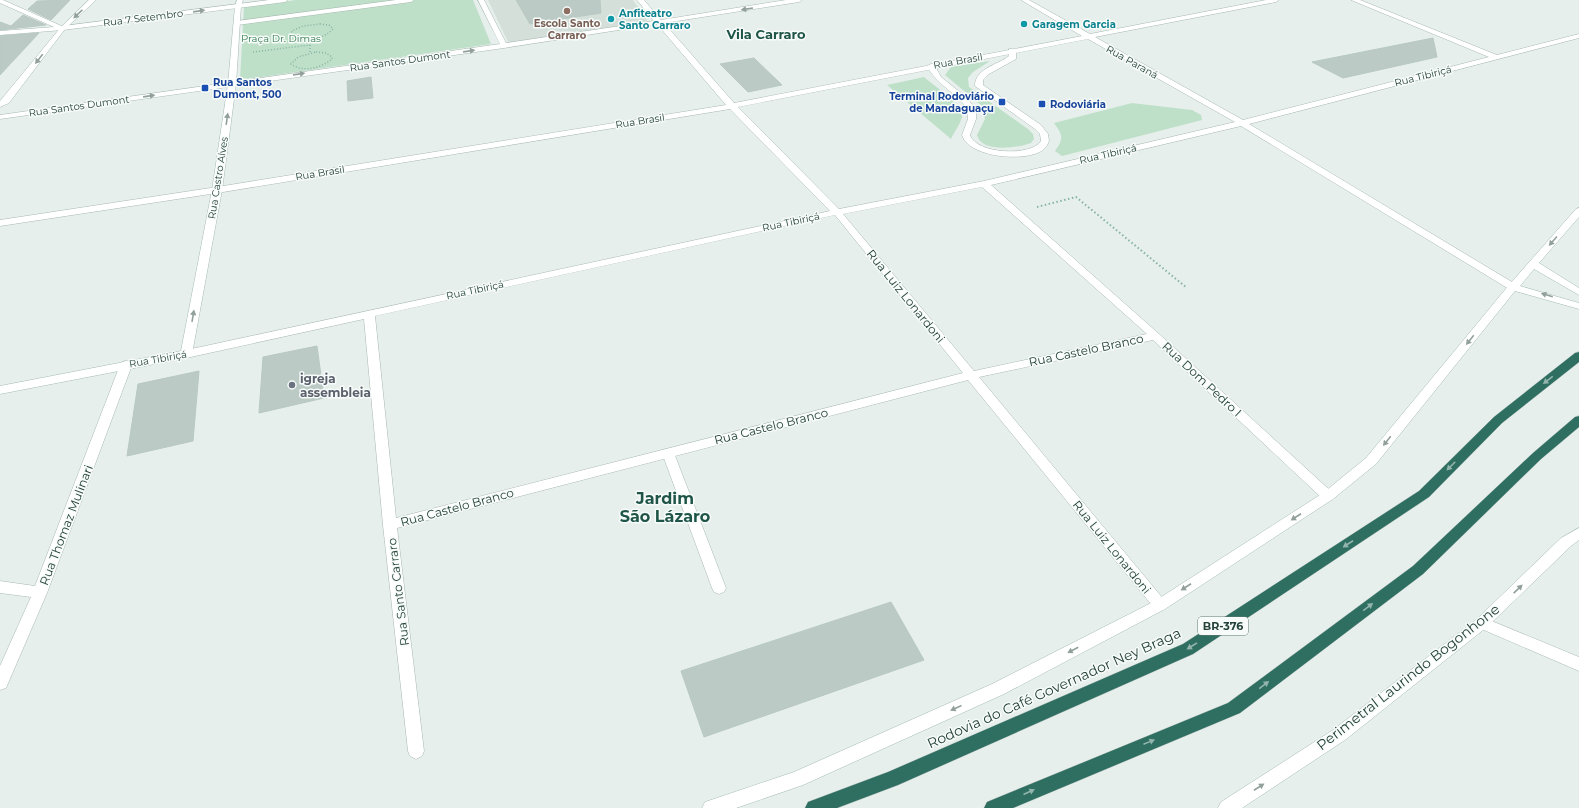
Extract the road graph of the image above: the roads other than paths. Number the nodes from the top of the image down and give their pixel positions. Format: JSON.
{"nodes":[{"id":1,"x":93,"y":0,"type":"edge"},
{"id":2,"x":285,"y":0,"type":"edge"},
{"id":3,"x":411,"y":0,"type":"edge"},
{"id":4,"x":481,"y":0,"type":"edge"},
{"id":5,"x":640,"y":0,"type":"edge"},
{"id":6,"x":799,"y":0,"type":"edge"},
{"id":7,"x":1024,"y":0,"type":"edge"},
{"id":8,"x":1276,"y":0,"type":"edge"},
{"id":9,"x":1354,"y":0,"type":"edge"},
{"id":10,"x":0,"y":1,"type":"edge"},
{"id":11,"x":239,"y":3,"type":"edge"},
{"id":12,"x":237,"y":23,"type":"junction"},
{"id":13,"x":658,"y":23,"type":"junction"},
{"id":14,"x":63,"y":28,"type":"junction"},
{"id":15,"x":0,"y":33,"type":"edge"},
{"id":16,"x":1087,"y":36,"type":"junction"},
{"id":17,"x":1579,"y":36,"type":"edge"},
{"id":18,"x":504,"y":46,"type":"junction"},
{"id":19,"x":1012,"y":51,"type":"junction"},
{"id":20,"x":1495,"y":58,"type":"junction"},
{"id":21,"x":931,"y":66,"type":"junction"},
{"id":22,"x":232,"y":84,"type":"junction"},
{"id":23,"x":0,"y":105,"type":"edge"},
{"id":24,"x":732,"y":106,"type":"junction"},
{"id":25,"x":0,"y":118,"type":"edge"},
{"id":26,"x":1242,"y":122,"type":"junction"},
{"id":27,"x":984,"y":184,"type":"junction"},
{"id":28,"x":217,"y":190,"type":"junction"},
{"id":29,"x":1579,"y":211,"type":"edge"},
{"id":30,"x":837,"y":212,"type":"junction"},
{"id":31,"x":0,"y":223,"type":"edge"},
{"id":32,"x":1533,"y":264,"type":"junction"},
{"id":33,"x":1513,"y":287,"type":"junction"},
{"id":34,"x":1579,"y":292,"type":"edge"},
{"id":35,"x":1579,"y":306,"type":"edge"},
{"id":36,"x":368,"y":314,"type":"junction"},
{"id":37,"x":1155,"y":336,"type":"junction"},
{"id":38,"x":186,"y":354,"type":"junction"},
{"id":39,"x":1579,"y":356,"type":"edge"},
{"id":40,"x":126,"y":365,"type":"junction"},
{"id":41,"x":971,"y":375,"type":"junction"},
{"id":42,"x":0,"y":390,"type":"edge"},
{"id":43,"x":1579,"y":420,"type":"edge"},
{"id":44,"x":668,"y":453,"type":"junction"},
{"id":45,"x":1328,"y":496,"type":"junction"},
{"id":46,"x":390,"y":525,"type":"junction"},
{"id":47,"x":1579,"y":533,"type":"edge"},
{"id":48,"x":0,"y":588,"type":"edge"},
{"id":49,"x":719,"y":588,"type":"dead end"},
{"id":50,"x":40,"y":593,"type":"junction"},
{"id":51,"x":1160,"y":605,"type":"junction"},
{"id":52,"x":1482,"y":623,"type":"junction"},
{"id":53,"x":1579,"y":664,"type":"edge"},
{"id":54,"x":0,"y":683,"type":"edge"},
{"id":55,"x":416,"y":751,"type":"dead end"},
{"id":56,"x":711,"y":808,"type":"edge"},
{"id":57,"x":814,"y":808,"type":"edge"},
{"id":58,"x":993,"y":808,"type":"edge"},
{"id":59,"x":1227,"y":808,"type":"edge"}],
"edges":[{"from":1,"to":14,"type":"street","one_way":true},
{"from":2,"to":11,"type":"street","name":"Rua 7 Setembro"},
{"from":3,"to":12,"type":"street"},
{"from":4,"to":18,"type":"street"},
{"from":5,"to":13,"type":"street","name":"Rua Luiz Lonardoni"},
{"from":6,"to":13,"type":"street","name":"Rua Santos Dumont","one_way":true},
{"from":7,"to":16,"type":"street","name":"Rua Paraná"},
{"from":8,"to":16,"type":"street","name":"Rua Brasil"},
{"from":9,"to":20,"type":"street"},
{"from":10,"to":14,"type":"street"},
{"from":11,"to":12,"type":"street","name":"Rua Castro Alves"},
{"from":14,"to":11,"type":"street","name":"Rua 7 Setembro","one_way":true},
{"from":12,"to":22,"type":"street","name":"Rua Castro Alves"},
{"from":13,"to":18,"type":"street","name":"Rua Santos Dumont"},
{"from":13,"to":24,"type":"street","name":"Rua Luiz Lonardoni"},
{"from":14,"to":15,"type":"street","name":"Rua 7 Setembro"},
{"from":14,"to":23,"type":"street","one_way":true},
{"from":16,"to":19,"type":"street","name":"Rua Brasil"},
{"from":16,"to":26,"type":"street","name":"Rua Paraná"},
{"from":17,"to":20,"type":"street","name":"Rua Tibiriçá"},
{"from":22,"to":18,"type":"street","name":"Rua Santos Dumont","one_way":true},
{"from":19,"to":21,"type":"street","name":"Rua Brasil"},
{"from":19,"to":21,"type":"street"},
{"from":20,"to":26,"type":"street","name":"Rua Tibiriçá"},
{"from":21,"to":24,"type":"street","name":"Rua Brasil"},
{"from":25,"to":22,"type":"street","name":"Rua Santos Dumont","one_way":true},
{"from":28,"to":22,"type":"street","name":"Rua Castro Alves","one_way":true},
{"from":24,"to":28,"type":"street","name":"Rua Brasil"},
{"from":24,"to":30,"type":"street","name":"Rua Luiz Lonardoni"},
{"from":26,"to":27,"type":"street","name":"Rua Tibiriçá"},
{"from":26,"to":33,"type":"street","name":"Rua Paraná"},
{"from":27,"to":30,"type":"street","name":"Rua Tibiriçá"},
{"from":27,"to":37,"type":"street","name":"Rua Dom Pedro I"},
{"from":28,"to":31,"type":"street","name":"Rua Brasil"},
{"from":38,"to":28,"type":"street","name":"Rua Castro Alves","one_way":true},
{"from":29,"to":32,"type":"street","one_way":true},
{"from":30,"to":36,"type":"street","name":"Rua Tibiriçá"},
{"from":30,"to":41,"type":"street","name":"Rua Luiz Lonardoni"},
{"from":32,"to":33,"type":"street"},
{"from":32,"to":34,"type":"street"},
{"from":35,"to":33,"type":"street","name":"Rua Paraná","one_way":true},
{"from":33,"to":45,"type":"street","one_way":true},
{"from":36,"to":38,"type":"street","name":"Rua Tibiriçá"},
{"from":36,"to":46,"type":"street","name":"Rua Santo Carraro"},
{"from":37,"to":41,"type":"street","name":"Rua Castelo Branco"},
{"from":37,"to":45,"type":"street","name":"Rua Dom Pedro I"},
{"from":38,"to":40,"type":"street","name":"Rua Tibiriçá"},
{"from":39,"to":57,"type":"highway","name":"Rodovia do Café Governador Ney Braga","number":"BR-376","one_way":true},
{"from":40,"to":42,"type":"street","name":"Rua Tibiriçá"},
{"from":40,"to":50,"type":"street","name":"Rua Thomaz Mulinari"},
{"from":41,"to":44,"type":"street","name":"Rua Castelo Branco"},
{"from":41,"to":51,"type":"street","name":"Rua Luiz Lonardoni"},
{"from":58,"to":43,"type":"highway","one_way":true},
{"from":44,"to":46,"type":"street","name":"Rua Castelo Branco"},
{"from":44,"to":49,"type":"street"},
{"from":45,"to":51,"type":"street","one_way":true},
{"from":46,"to":55,"type":"street","name":"Rua Santo Carraro"},
{"from":52,"to":47,"type":"street","name":"Perimetral Laurindo Bogonhone","one_way":true},
{"from":48,"to":50,"type":"street"},
{"from":50,"to":54,"type":"street","name":"Rua Thomaz Mulinari"},
{"from":51,"to":56,"type":"street","one_way":true},
{"from":52,"to":53,"type":"street"},
{"from":59,"to":52,"type":"street","name":"Perimetral Laurindo Bogonhone","one_way":true}]}
